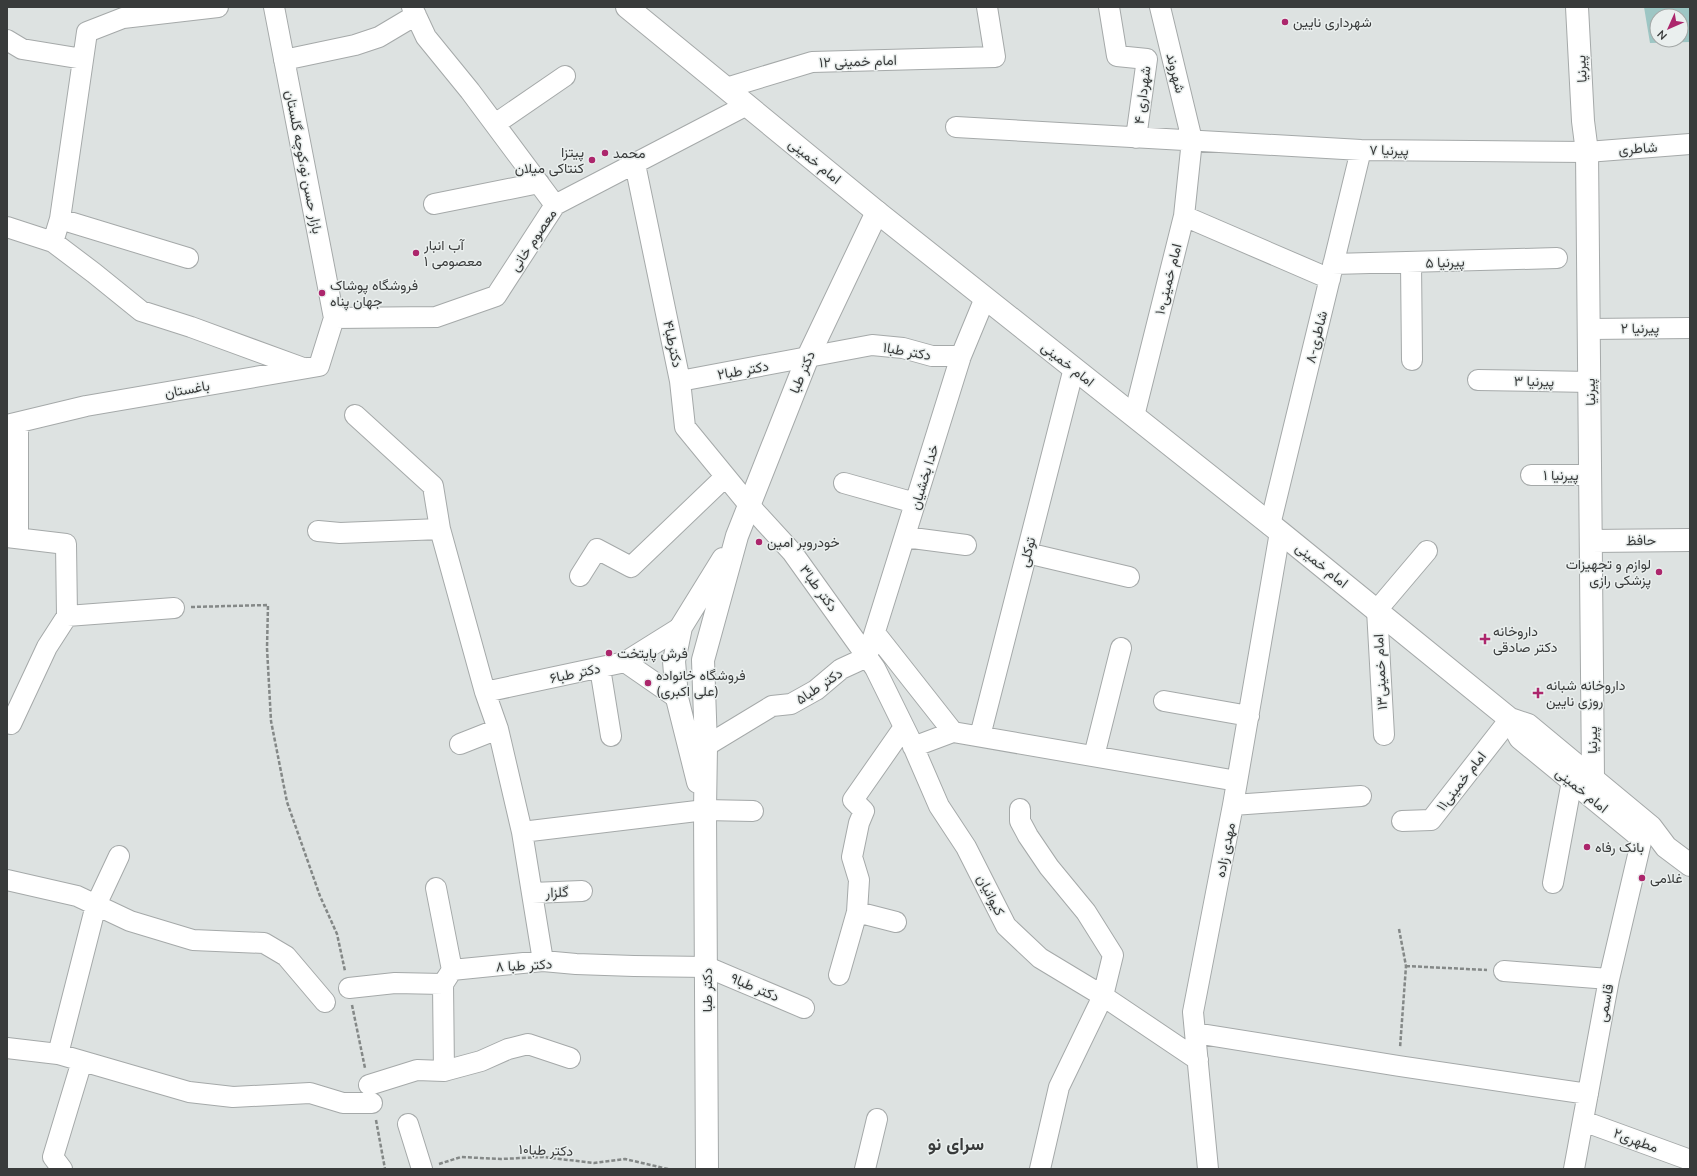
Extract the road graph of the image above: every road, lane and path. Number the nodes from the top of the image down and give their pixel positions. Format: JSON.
{"nodes":[{"id":1,"x":218,"y":7,"type":"edge"},
{"id":2,"x":274,"y":7,"type":"edge"},
{"id":3,"x":627,"y":7,"type":"edge"},
{"id":4,"x":987,"y":7,"type":"edge"},
{"id":5,"x":1109,"y":7,"type":"edge"},
{"id":6,"x":1160,"y":7,"type":"edge"},
{"id":7,"x":1577,"y":7,"type":"edge"},
{"id":8,"x":414,"y":11,"type":"edge"},
{"id":9,"x":7,"y":40,"type":"edge"},
{"id":10,"x":83,"y":59,"type":"junction"},
{"id":11,"x":284,"y":60,"type":"junction"},
{"id":12,"x":565,"y":76,"type":"dead end"},
{"id":13,"x":726,"y":88,"type":"junction"},
{"id":14,"x":747,"y":106,"type":"junction"},
{"id":15,"x":495,"y":124,"type":"junction"},
{"id":16,"x":956,"y":127,"type":"dead end"},
{"id":17,"x":1136,"y":138,"type":"junction"},
{"id":18,"x":1192,"y":140,"type":"junction"},
{"id":19,"x":1690,"y":144,"type":"edge"},
{"id":20,"x":1361,"y":150,"type":"junction"},
{"id":21,"x":1587,"y":152,"type":"junction"},
{"id":22,"x":635,"y":164,"type":"junction"},
{"id":23,"x":539,"y":183,"type":"junction"},
{"id":24,"x":434,"y":204,"type":"dead end"},
{"id":25,"x":555,"y":205,"type":"junction"},
{"id":26,"x":877,"y":212,"type":"junction"},
{"id":27,"x":1184,"y":216,"type":"junction"},
{"id":28,"x":60,"y":219,"type":"junction"},
{"id":29,"x":7,"y":227,"type":"edge"},
{"id":30,"x":53,"y":242,"type":"junction"},
{"id":31,"x":188,"y":258,"type":"dead end"},
{"id":32,"x":1557,"y":258,"type":"dead end"},
{"id":33,"x":1411,"y":263,"type":"junction"},
{"id":34,"x":1332,"y":272,"type":"junction"},
{"id":35,"x":985,"y":298,"type":"junction"},
{"id":36,"x":334,"y":318,"type":"junction"},
{"id":37,"x":1690,"y":328,"type":"edge"},
{"id":38,"x":1589,"y":329,"type":"junction"},
{"id":39,"x":961,"y":356,"type":"junction"},
{"id":40,"x":806,"y":358,"type":"junction"},
{"id":41,"x":1412,"y":360,"type":"dead end"},
{"id":42,"x":304,"y":368,"type":"junction"},
{"id":43,"x":1074,"y":368,"type":"junction"},
{"id":44,"x":1478,"y":380,"type":"dead end"},
{"id":45,"x":680,"y":381,"type":"junction"},
{"id":46,"x":1590,"y":382,"type":"junction"},
{"id":47,"x":355,"y":415,"type":"dead end"},
{"id":48,"x":1134,"y":416,"type":"junction"},
{"id":49,"x":12,"y":424,"type":"edge"},
{"id":50,"x":1531,"y":475,"type":"dead end"},
{"id":51,"x":1590,"y":475,"type":"junction"},
{"id":52,"x":725,"y":477,"type":"junction"},
{"id":53,"x":844,"y":483,"type":"dead end"},
{"id":54,"x":916,"y":503,"type":"junction"},
{"id":55,"x":749,"y":505,"type":"junction"},
{"id":56,"x":1275,"y":528,"type":"junction"},
{"id":57,"x":440,"y":529,"type":"junction"},
{"id":58,"x":318,"y":531,"type":"dead end"},
{"id":59,"x":737,"y":536,"type":"junction"},
{"id":60,"x":12,"y":537,"type":"edge"},
{"id":61,"x":905,"y":537,"type":"junction"},
{"id":62,"x":1690,"y":540,"type":"edge"},
{"id":63,"x":1591,"y":541,"type":"junction"},
{"id":64,"x":966,"y":545,"type":"dead end"},
{"id":65,"x":1427,"y":551,"type":"dead end"},
{"id":66,"x":1027,"y":553,"type":"junction"},
{"id":67,"x":580,"y":576,"type":"dead end"},
{"id":68,"x":1129,"y":577,"type":"dead end"},
{"id":69,"x":174,"y":608,"type":"joint"},
{"id":70,"x":1377,"y":610,"type":"junction"},
{"id":71,"x":67,"y":616,"type":"junction"},
{"id":72,"x":681,"y":627,"type":"junction"},
{"id":73,"x":875,"y":633,"type":"junction"},
{"id":74,"x":1121,"y":648,"type":"dead end"},
{"id":75,"x":867,"y":657,"type":"junction"},
{"id":76,"x":703,"y":660,"type":"junction"},
{"id":77,"x":674,"y":661,"type":"junction"},
{"id":78,"x":625,"y":662,"type":"junction"},
{"id":79,"x":600,"y":668,"type":"junction"},
{"id":80,"x":485,"y":692,"type":"junction"},
{"id":81,"x":677,"y":698,"type":"junction"},
{"id":82,"x":1164,"y":701,"type":"dead end"},
{"id":83,"x":1249,"y":716,"type":"junction"},
{"id":84,"x":1510,"y":719,"type":"junction"},
{"id":85,"x":11,"y":724,"type":"dead end"},
{"id":86,"x":904,"y":727,"type":"junction"},
{"id":87,"x":498,"y":729,"type":"junction"},
{"id":88,"x":954,"y":732,"type":"junction"},
{"id":89,"x":1384,"y":735,"type":"dead end"},
{"id":90,"x":610,"y":736,"type":"dead end"},
{"id":91,"x":980,"y":736,"type":"junction"},
{"id":92,"x":460,"y":744,"type":"dead end"},
{"id":93,"x":706,"y":746,"type":"junction"},
{"id":94,"x":913,"y":747,"type":"junction"},
{"id":95,"x":1094,"y":756,"type":"junction"},
{"id":96,"x":1238,"y":780,"type":"junction"},
{"id":97,"x":1582,"y":780,"type":"junction"},
{"id":98,"x":1361,"y":796,"type":"dead end"},
{"id":99,"x":1233,"y":805,"type":"junction"},
{"id":100,"x":1020,"y":809,"type":"dead end"},
{"id":101,"x":705,"y":810,"type":"junction"},
{"id":102,"x":753,"y":811,"type":"dead end"},
{"id":103,"x":1402,"y":822,"type":"dead end"},
{"id":104,"x":522,"y":832,"type":"junction"},
{"id":105,"x":1642,"y":838,"type":"junction"},
{"id":106,"x":1666,"y":847,"type":"junction"},
{"id":107,"x":120,"y":856,"type":"dead end"},
{"id":108,"x":1690,"y":865,"type":"edge"},
{"id":109,"x":7,"y":880,"type":"edge"},
{"id":110,"x":1553,"y":884,"type":"dead end"},
{"id":111,"x":436,"y":888,"type":"dead end"},
{"id":112,"x":582,"y":891,"type":"dead end"},
{"id":113,"x":532,"y":893,"type":"junction"},
{"id":114,"x":96,"y":905,"type":"junction"},
{"id":115,"x":857,"y":912,"type":"junction"},
{"id":116,"x":896,"y":922,"type":"dead end"},
{"id":117,"x":1399,"y":928,"type":"dead end"},
{"id":118,"x":543,"y":961,"type":"junction"},
{"id":119,"x":1406,"y":966,"type":"junction"},
{"id":120,"x":707,"y":967,"type":"junction"},
{"id":121,"x":1504,"y":971,"type":"joint"},
{"id":122,"x":839,"y":975,"type":"dead end"},
{"id":123,"x":448,"y":977,"type":"junction"},
{"id":124,"x":1609,"y":979,"type":"junction"},
{"id":125,"x":349,"y":988,"type":"junction"},
{"id":126,"x":1103,"y":996,"type":"junction"},
{"id":127,"x":325,"y":1002,"type":"dead end"},
{"id":128,"x":804,"y":1008,"type":"dead end"},
{"id":129,"x":1196,"y":1033,"type":"junction"},
{"id":130,"x":7,"y":1048,"type":"edge"},
{"id":131,"x":58,"y":1054,"type":"junction"},
{"id":132,"x":570,"y":1058,"type":"dead end"},
{"id":133,"x":82,"y":1060,"type":"junction"},
{"id":134,"x":1198,"y":1060,"type":"junction"},
{"id":135,"x":1399,"y":1066,"type":"junction"},
{"id":136,"x":444,"y":1070,"type":"junction"},
{"id":137,"x":371,"y":1094,"type":"junction"},
{"id":138,"x":1588,"y":1094,"type":"junction"},
{"id":139,"x":877,"y":1119,"type":"dead end"},
{"id":140,"x":1583,"y":1121,"type":"junction"},
{"id":141,"x":408,"y":1124,"type":"dead end"},
{"id":142,"x":1690,"y":1160,"type":"edge"},
{"id":143,"x":430,"y":1167,"type":"edge"},
{"id":144,"x":62,"y":1169,"type":"edge"},
{"id":145,"x":385,"y":1169,"type":"edge"},
{"id":146,"x":668,"y":1169,"type":"edge"},
{"id":147,"x":708,"y":1169,"type":"edge"},
{"id":148,"x":866,"y":1169,"type":"edge"},
{"id":149,"x":1040,"y":1169,"type":"edge"},
{"id":150,"x":1208,"y":1169,"type":"edge"},
{"id":151,"x":1574,"y":1169,"type":"edge"}],
"edges":[{"from":1,"to":10,"type":"street"},
{"from":2,"to":11,"type":"street","name":"بازار حسن نو،کوچه گلستان"},
{"from":3,"to":13,"type":"main road","name":"امام خمینی"},
{"from":4,"to":13,"type":"street","name":"امام خمینی ۱۲"},
{"from":5,"to":17,"type":"street","name":"شهرداری ۴"},
{"from":6,"to":18,"type":"street","name":"شهروند"},
{"from":7,"to":21,"type":"main road","name":"پیرنیا"},
{"from":8,"to":11,"type":"street"},
{"from":8,"to":15,"type":"street"},
{"from":9,"to":10,"type":"street"},
{"from":10,"to":28,"type":"street"},
{"from":11,"to":36,"type":"street","name":"بازار حسن نو،کوچه گلستان"},
{"from":12,"to":15,"type":"street"},
{"from":13,"to":14,"type":"main road","name":"امام خمینی"},
{"from":14,"to":22,"type":"street","name":"معصوم خانی"},
{"from":14,"to":26,"type":"main road","name":"امام خمینی"},
{"from":15,"to":23,"type":"street"},
{"from":16,"to":17,"type":"street","name":"پیرنیا ۷"},
{"from":17,"to":18,"type":"street","name":"پیرنیا ۷"},
{"from":18,"to":20,"type":"street","name":"پیرنیا ۷"},
{"from":18,"to":27,"type":"street","name":"امام خمینی۱۰"},
{"from":19,"to":21,"type":"street","name":"شاطری"},
{"from":20,"to":21,"type":"street","name":"پیرنیا ۷"},
{"from":20,"to":34,"type":"street","name":"۸-شاطری"},
{"from":21,"to":38,"type":"main road","name":"پیرنیا"},
{"from":22,"to":25,"type":"street","name":"معصوم خانی"},
{"from":22,"to":45,"type":"street","name":"دکترطبا۴"},
{"from":23,"to":24,"type":"street"},
{"from":23,"to":25,"type":"street"},
{"from":25,"to":36,"type":"street","name":"معصوم خانی"},
{"from":26,"to":35,"type":"main road","name":"امام خمینی"},
{"from":26,"to":40,"type":"main road","name":"دکتر طبا"},
{"from":27,"to":34,"type":"street"},
{"from":27,"to":48,"type":"street","name":"امام خمینی۱۰"},
{"from":28,"to":30,"type":"street"},
{"from":28,"to":31,"type":"street"},
{"from":29,"to":30,"type":"street"},
{"from":30,"to":42,"type":"street"},
{"from":32,"to":33,"type":"street","name":"پیرنیا ۵"},
{"from":33,"to":34,"type":"street","name":"پیرنیا ۵"},
{"from":33,"to":41,"type":"street"},
{"from":34,"to":56,"type":"street","name":"۸-شاطری"},
{"from":35,"to":39,"type":"street","name":"خدا بخشیان"},
{"from":35,"to":43,"type":"main road","name":"امام خمینی"},
{"from":36,"to":42,"type":"street","name":"باغستان"},
{"from":37,"to":38,"type":"street","name":"پیرنیا ۲"},
{"from":38,"to":46,"type":"main road","name":"پیرنیا"},
{"from":39,"to":40,"type":"street","name":"دکتر طبا۱"},
{"from":39,"to":54,"type":"street","name":"خدا بخشیان"},
{"from":40,"to":45,"type":"street","name":"دکتر طبا۲"},
{"from":40,"to":55,"type":"main road","name":"دکتر طبا"},
{"from":42,"to":49,"type":"street","name":"باغستان"},
{"from":43,"to":48,"type":"main road","name":"امام خمینی"},
{"from":43,"to":66,"type":"street","name":"توکلی"},
{"from":44,"to":46,"type":"street","name":"پیرنیا ۳"},
{"from":45,"to":52,"type":"street","name":"دکترطبا۴"},
{"from":46,"to":51,"type":"main road","name":"پیرنیا"},
{"from":47,"to":57,"type":"street"},
{"from":48,"to":56,"type":"main road","name":"امام خمینی"},
{"from":49,"to":60,"type":"street"},
{"from":50,"to":51,"type":"street","name":"پیرنیا ۱"},
{"from":51,"to":63,"type":"main road","name":"پیرنیا"},
{"from":52,"to":55,"type":"street","name":"دکترطبا۴"},
{"from":52,"to":67,"type":"street"},
{"from":53,"to":54,"type":"street"},
{"from":54,"to":61,"type":"street","name":"خدا بخشیان"},
{"from":55,"to":59,"type":"main road","name":"دکتر طبا"},
{"from":55,"to":75,"type":"street","name":"دکتر طبا۳"},
{"from":56,"to":70,"type":"main road","name":"امام خمینی"},
{"from":56,"to":83,"type":"street","name":"مهدی زاده"},
{"from":57,"to":58,"type":"street"},
{"from":57,"to":80,"type":"street"},
{"from":59,"to":72,"type":"main road","name":"دکتر طبا"},
{"from":59,"to":76,"type":"main road","name":"دکتر طبا"},
{"from":60,"to":71,"type":"street"},
{"from":61,"to":64,"type":"street"},
{"from":61,"to":73,"type":"street","name":"خدا بخشیان"},
{"from":62,"to":63,"type":"main road","name":"حافظ"},
{"from":63,"to":97,"type":"main road","name":"پیرنیا"},
{"from":65,"to":70,"type":"street"},
{"from":66,"to":68,"type":"street"},
{"from":66,"to":91,"type":"street","name":"توکلی"},
{"from":69,"to":71,"type":"street"},
{"from":69,"to":125,"type":"path"},
{"from":70,"to":84,"type":"main road","name":"امام خمینی"},
{"from":70,"to":89,"type":"street","name":"امام خمینی۱۳"},
{"from":71,"to":85,"type":"street"},
{"from":72,"to":77,"type":"main road","name":"دکتر طبا"},
{"from":72,"to":78,"type":"street","name":"دکتر طبا۶"},
{"from":73,"to":75,"type":"street","name":"خدا بخشیان"},
{"from":73,"to":88,"type":"street"},
{"from":74,"to":95,"type":"street"},
{"from":75,"to":86,"type":"street","name":"کیوانیان"},
{"from":75,"to":93,"type":"street","name":"دکتر طبا۵"},
{"from":76,"to":77,"type":"main road"},
{"from":76,"to":93,"type":"main road","name":"دکتر طبا"},
{"from":77,"to":81,"type":"main road","name":"دکتر طبا"},
{"from":78,"to":79,"type":"street","name":"دکتر طبا۶"},
{"from":78,"to":81,"type":"street"},
{"from":79,"to":80,"type":"street","name":"دکتر طبا۶"},
{"from":79,"to":90,"type":"street"},
{"from":80,"to":87,"type":"street"},
{"from":81,"to":101,"type":"main road","name":"دکتر طبا"},
{"from":82,"to":83,"type":"street"},
{"from":83,"to":96,"type":"street","name":"مهدی زاده"},
{"from":84,"to":97,"type":"main road","name":"امام خمینی"},
{"from":84,"to":103,"type":"street","name":"امام خمینی۱۱"},
{"from":86,"to":94,"type":"street","name":"کیوانیان"},
{"from":86,"to":115,"type":"street"},
{"from":87,"to":92,"type":"street"},
{"from":87,"to":104,"type":"street"},
{"from":88,"to":91,"type":"street"},
{"from":88,"to":94,"type":"street"},
{"from":91,"to":95,"type":"street"},
{"from":93,"to":101,"type":"main road","name":"دکتر طبا"},
{"from":94,"to":126,"type":"street","name":"کیوانیان"},
{"from":95,"to":96,"type":"street"},
{"from":96,"to":99,"type":"street","name":"مهدی زاده"},
{"from":97,"to":105,"type":"main road","name":"امام خمینی"},
{"from":97,"to":106,"type":"main road","name":"امام خمینی"},
{"from":97,"to":110,"type":"street"},
{"from":98,"to":99,"type":"street"},
{"from":99,"to":129,"type":"street","name":"مهدی زاده"},
{"from":100,"to":126,"type":"street"},
{"from":101,"to":102,"type":"street"},
{"from":101,"to":104,"type":"street"},
{"from":101,"to":120,"type":"main road","name":"دکتر طبا"},
{"from":104,"to":113,"type":"street"},
{"from":105,"to":106,"type":"main road","name":"امام خمینی"},
{"from":105,"to":124,"type":"street","name":"قاسمی"},
{"from":106,"to":108,"type":"main road","name":"امام خمینی"},
{"from":107,"to":114,"type":"street"},
{"from":109,"to":114,"type":"street"},
{"from":111,"to":123,"type":"street"},
{"from":112,"to":113,"type":"street","name":"گلزار"},
{"from":113,"to":118,"type":"street"},
{"from":114,"to":127,"type":"street"},
{"from":114,"to":131,"type":"street"},
{"from":115,"to":116,"type":"street"},
{"from":115,"to":122,"type":"street"},
{"from":117,"to":119,"type":"path"},
{"from":118,"to":120,"type":"street","name":"دکتر طبا ۸"},
{"from":118,"to":123,"type":"street","name":"دکتر طبا ۸"},
{"from":119,"to":121,"type":"path"},
{"from":119,"to":135,"type":"path"},
{"from":120,"to":128,"type":"street","name":"دکتر طبا۹"},
{"from":120,"to":147,"type":"main road","name":"دکتر طبا"},
{"from":121,"to":124,"type":"street"},
{"from":123,"to":125,"type":"street","name":"دکتر طبا ۸"},
{"from":123,"to":136,"type":"street"},
{"from":124,"to":138,"type":"street","name":"قاسمی"},
{"from":125,"to":137,"type":"path"},
{"from":126,"to":134,"type":"street","name":"کیوانیان"},
{"from":126,"to":149,"type":"street"},
{"from":129,"to":134,"type":"street","name":"مهدی زاده"},
{"from":129,"to":135,"type":"street"},
{"from":130,"to":131,"type":"street"},
{"from":131,"to":133,"type":"street"},
{"from":132,"to":136,"type":"street"},
{"from":133,"to":137,"type":"street"},
{"from":133,"to":144,"type":"street"},
{"from":134,"to":150,"type":"street","name":"مهدی زاده"},
{"from":135,"to":138,"type":"street"},
{"from":136,"to":137,"type":"street"},
{"from":137,"to":145,"type":"path"},
{"from":138,"to":140,"type":"street","name":"قاسمی"},
{"from":139,"to":148,"type":"street"},
{"from":140,"to":142,"type":"street","name":"مطهری۲"},
{"from":140,"to":151,"type":"street","name":"قاسمی"},
{"from":141,"to":143,"type":"street"},
{"from":143,"to":146,"type":"path","name":"دکتر طبا۱۰"}]}
